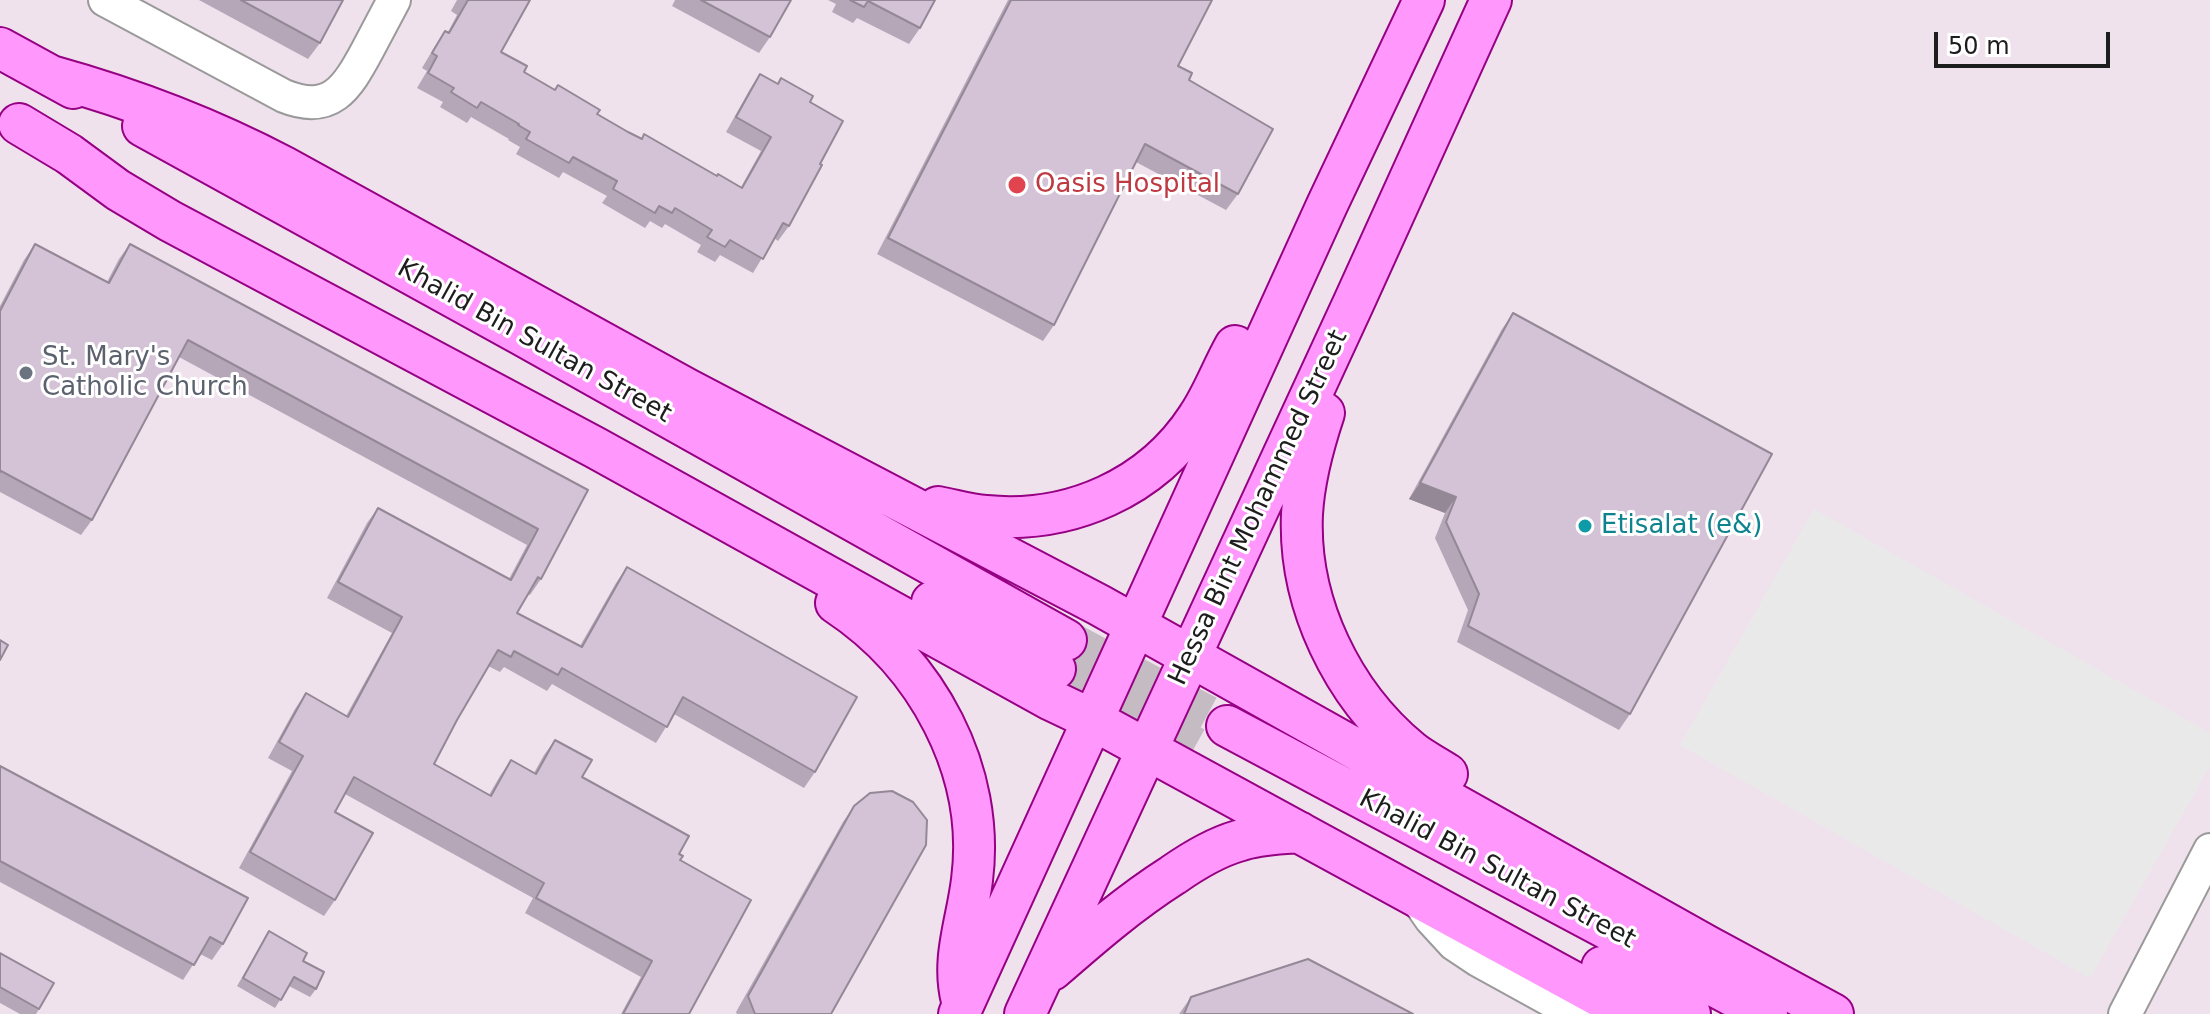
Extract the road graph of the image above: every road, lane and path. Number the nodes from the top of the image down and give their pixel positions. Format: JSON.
{"nodes":[{"id":1,"x":105,"y":0,"type":"edge"},
{"id":2,"x":394,"y":0,"type":"edge"},
{"id":3,"x":1424,"y":0,"type":"edge"},
{"id":4,"x":1491,"y":0,"type":"edge"},
{"id":5,"x":0,"y":48,"type":"edge"},
{"id":6,"x":51,"y":76,"type":"junction"},
{"id":7,"x":10,"y":119,"type":"edge"},
{"id":8,"x":1327,"y":205,"type":"junction"},
{"id":9,"x":1354,"y":302,"type":"junction"},
{"id":10,"x":886,"y":493,"type":"junction"},
{"id":11,"x":760,"y":539,"type":"junction"},
{"id":12,"x":1136,"y":626,"type":"junction"},
{"id":13,"x":1191,"y":656,"type":"junction"},
{"id":14,"x":1093,"y":720,"type":"junction"},
{"id":15,"x":1148,"y":750,"type":"junction"},
{"id":16,"x":1299,"y":832,"type":"junction"},
{"id":17,"x":2210,"y":850,"type":"edge"},
{"id":18,"x":1416,"y":896,"type":"junction"},
{"id":19,"x":1707,"y":946,"type":"junction"},
{"id":20,"x":1033,"y":997,"type":"edge"},
{"id":21,"x":961,"y":1010,"type":"edge"},
{"id":22,"x":1576,"y":1014,"type":"edge"},
{"id":23,"x":1632,"y":1014,"type":"edge"},
{"id":24,"x":1690,"y":1014,"type":"edge"},
{"id":25,"x":1767,"y":1014,"type":"edge"},
{"id":26,"x":1833,"y":1014,"type":"edge"},
{"id":27,"x":2125,"y":1014,"type":"edge"}],
"edges":[{"from":1,"to":2,"type":"street"},
{"from":3,"to":8,"type":"main road"},
{"from":4,"to":9,"type":"main road","name":"Hessa Bint Mohammed Street"},
{"from":5,"to":6,"type":"main road","name":"Khalid Bin Sultan Street"},
{"from":6,"to":7,"type":"main road","name":"Khalid Bin Sultan Street"},
{"from":6,"to":10,"type":"main road"},
{"from":7,"to":11,"type":"main road"},
{"from":8,"to":10,"type":"main road"},
{"from":8,"to":12,"type":"main road"},
{"from":9,"to":13,"type":"main road","name":"Hessa Bint Mohammed Street"},
{"from":9,"to":19,"type":"main road"},
{"from":10,"to":12,"type":"main road"},
{"from":11,"to":14,"type":"main road"},
{"from":11,"to":21,"type":"main road"},
{"from":12,"to":13,"type":"main road"},
{"from":12,"to":14,"type":"main road"},
{"from":13,"to":15,"type":"main road","name":"Hessa Bint Mohammed Street"},
{"from":13,"to":19,"type":"main road"},
{"from":14,"to":15,"type":"main road"},
{"from":14,"to":21,"type":"main road"},
{"from":15,"to":16,"type":"main road"},
{"from":15,"to":20,"type":"main road","name":"Hessa Bint Mohammed Street"},
{"from":16,"to":18,"type":"main road"},
{"from":16,"to":20,"type":"main road"},
{"from":17,"to":27,"type":"street"},
{"from":18,"to":22,"type":"street"},
{"from":18,"to":23,"type":"main road"},
{"from":19,"to":26,"type":"main road"},
{"from":24,"to":25,"type":"main road","name":"Khalid Bin Sultan Street"}]}
